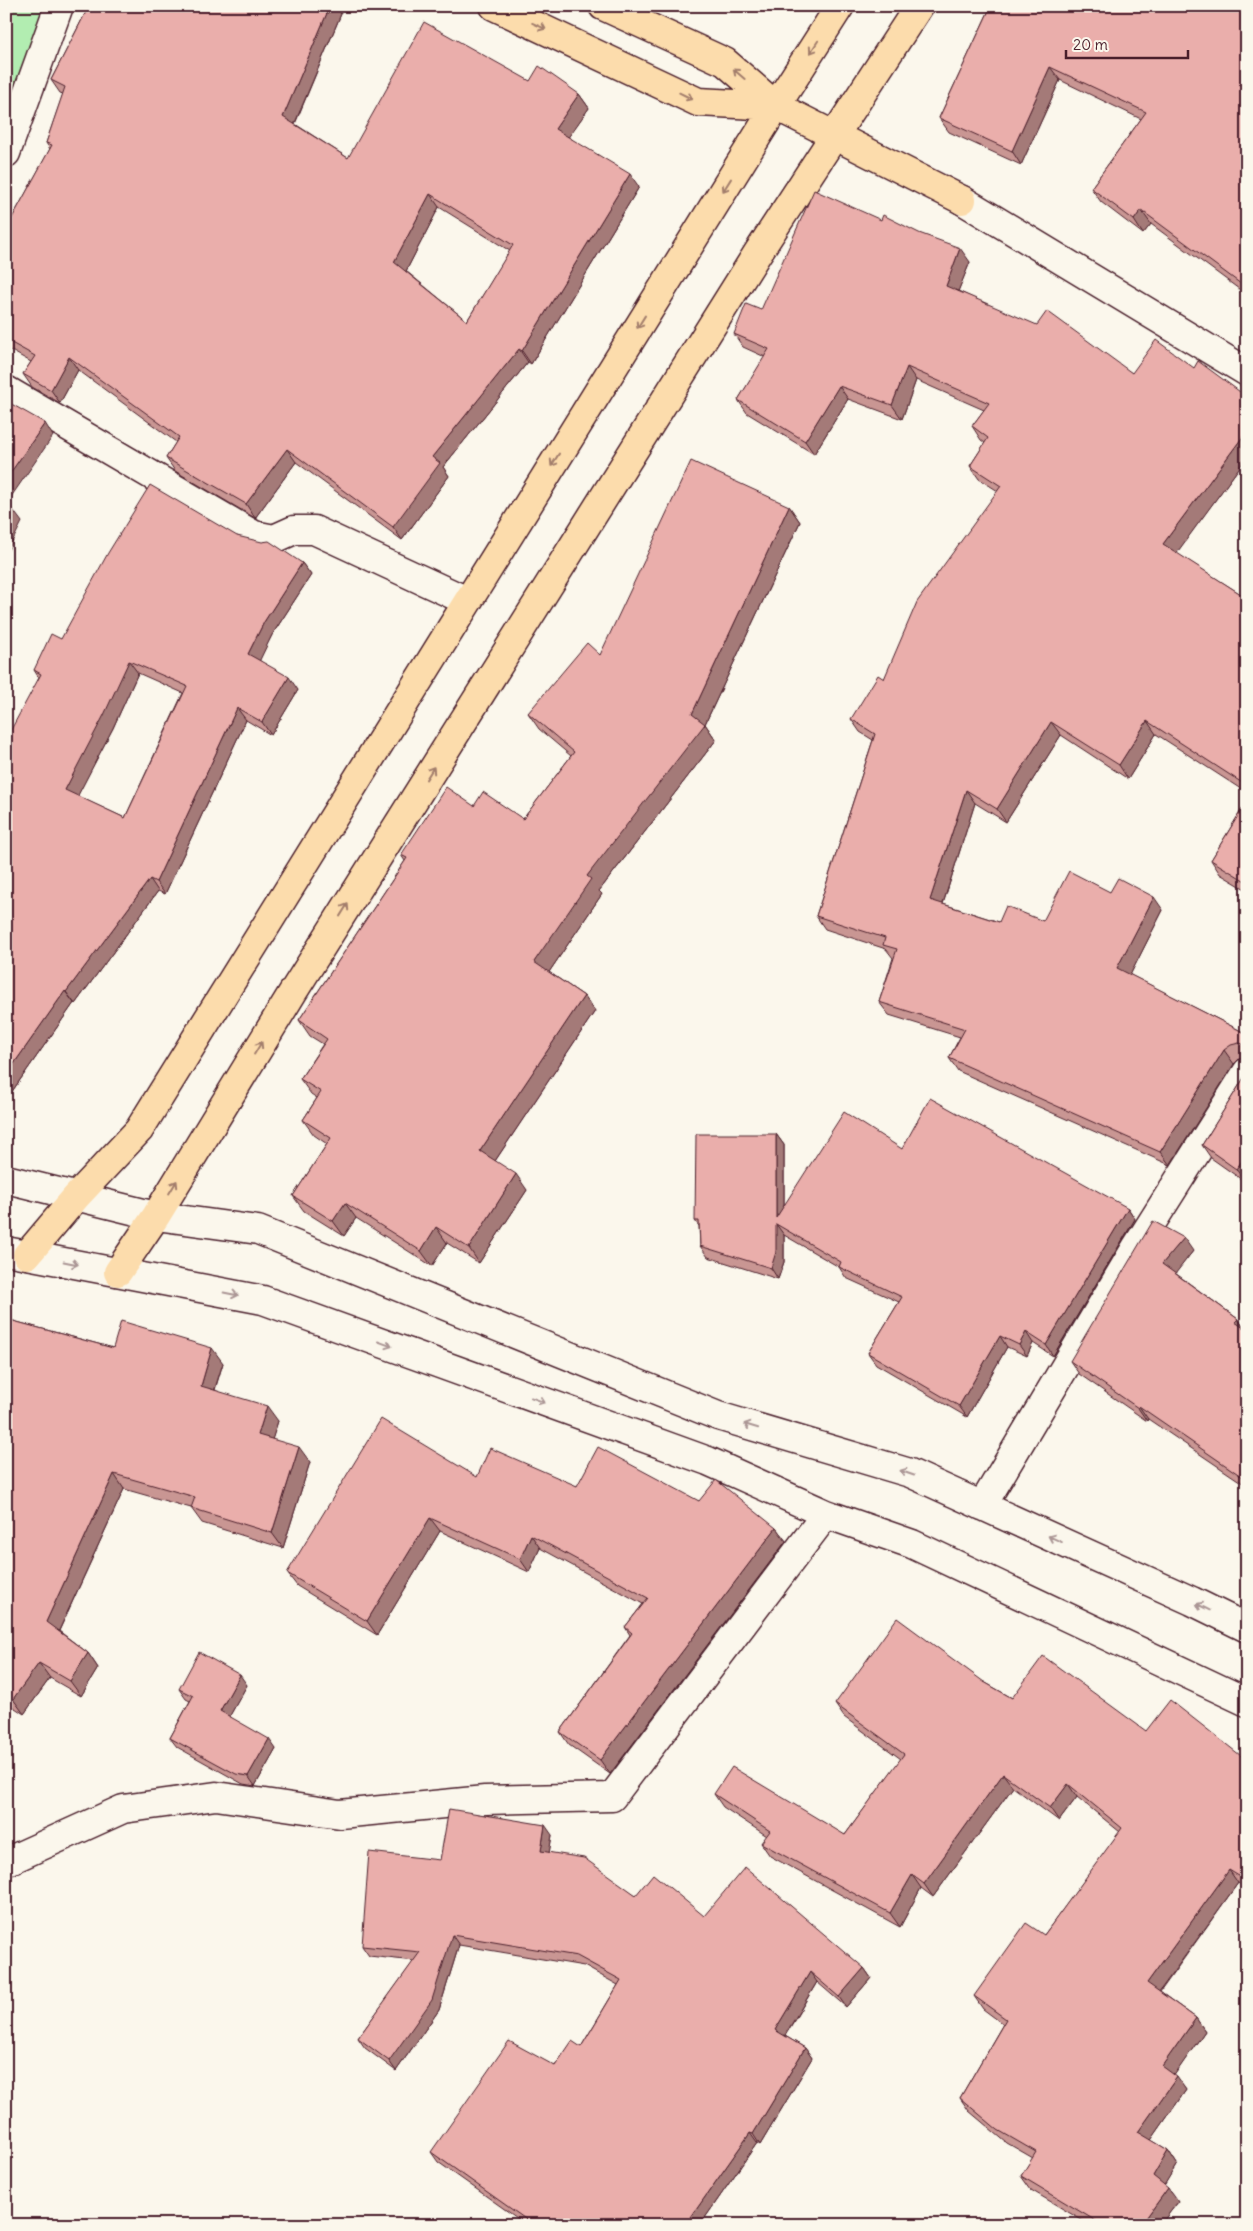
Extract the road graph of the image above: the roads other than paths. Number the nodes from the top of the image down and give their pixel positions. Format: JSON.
{"nodes":[{"id":1,"x":59,"y":6,"type":"edge"},
{"id":2,"x":494,"y":6,"type":"edge"},
{"id":3,"x":603,"y":6,"type":"edge"},
{"id":4,"x":840,"y":6,"type":"edge"},
{"id":5,"x":919,"y":6,"type":"edge"},
{"id":6,"x":776,"y":106,"type":"junction"},
{"id":7,"x":834,"y":137,"type":"junction"},
{"id":8,"x":6,"y":153,"type":"edge"},
{"id":9,"x":962,"y":200,"type":"joint"},
{"id":10,"x":1247,"y":372,"type":"edge"},
{"id":11,"x":6,"y":390,"type":"edge"},
{"id":12,"x":467,"y":601,"type":"junction"},
{"id":13,"x":1247,"y":1072,"type":"edge"},
{"id":14,"x":6,"y":1180,"type":"edge"},
{"id":15,"x":76,"y":1197,"type":"junction"},
{"id":16,"x":156,"y":1216,"type":"junction"},
{"id":17,"x":17,"y":1253,"type":"edge"},
{"id":18,"x":118,"y":1272,"type":"junction"},
{"id":19,"x":982,"y":1506,"type":"junction"},
{"id":20,"x":826,"y":1514,"type":"junction"},
{"id":21,"x":1247,"y":1628,"type":"edge"},
{"id":22,"x":1247,"y":1702,"type":"edge"},
{"id":23,"x":6,"y":1862,"type":"edge"}],
"edges":[{"from":1,"to":8,"type":"street"},
{"from":2,"to":6,"type":"main road","one_way":true},
{"from":6,"to":3,"type":"main road","one_way":true},
{"from":4,"to":6,"type":"main road","one_way":true},
{"from":5,"to":7,"type":"main road"},
{"from":6,"to":7,"type":"main road"},
{"from":6,"to":12,"type":"main road","one_way":true},
{"from":7,"to":9,"type":"main road"},
{"from":16,"to":7,"type":"main road","one_way":true},
{"from":9,"to":10,"type":"street"},
{"from":11,"to":12,"type":"street"},
{"from":12,"to":15,"type":"main road"},
{"from":13,"to":19,"type":"street"},
{"from":14,"to":15,"type":"street"},
{"from":15,"to":16,"type":"street"},
{"from":15,"to":17,"type":"main road"},
{"from":16,"to":18,"type":"main road"},
{"from":19,"to":16,"type":"street","one_way":true},
{"from":17,"to":18,"type":"street","one_way":true},
{"from":18,"to":20,"type":"street","one_way":true},
{"from":21,"to":19,"type":"street","one_way":true},
{"from":20,"to":22,"type":"street"},
{"from":20,"to":23,"type":"street"}]}
